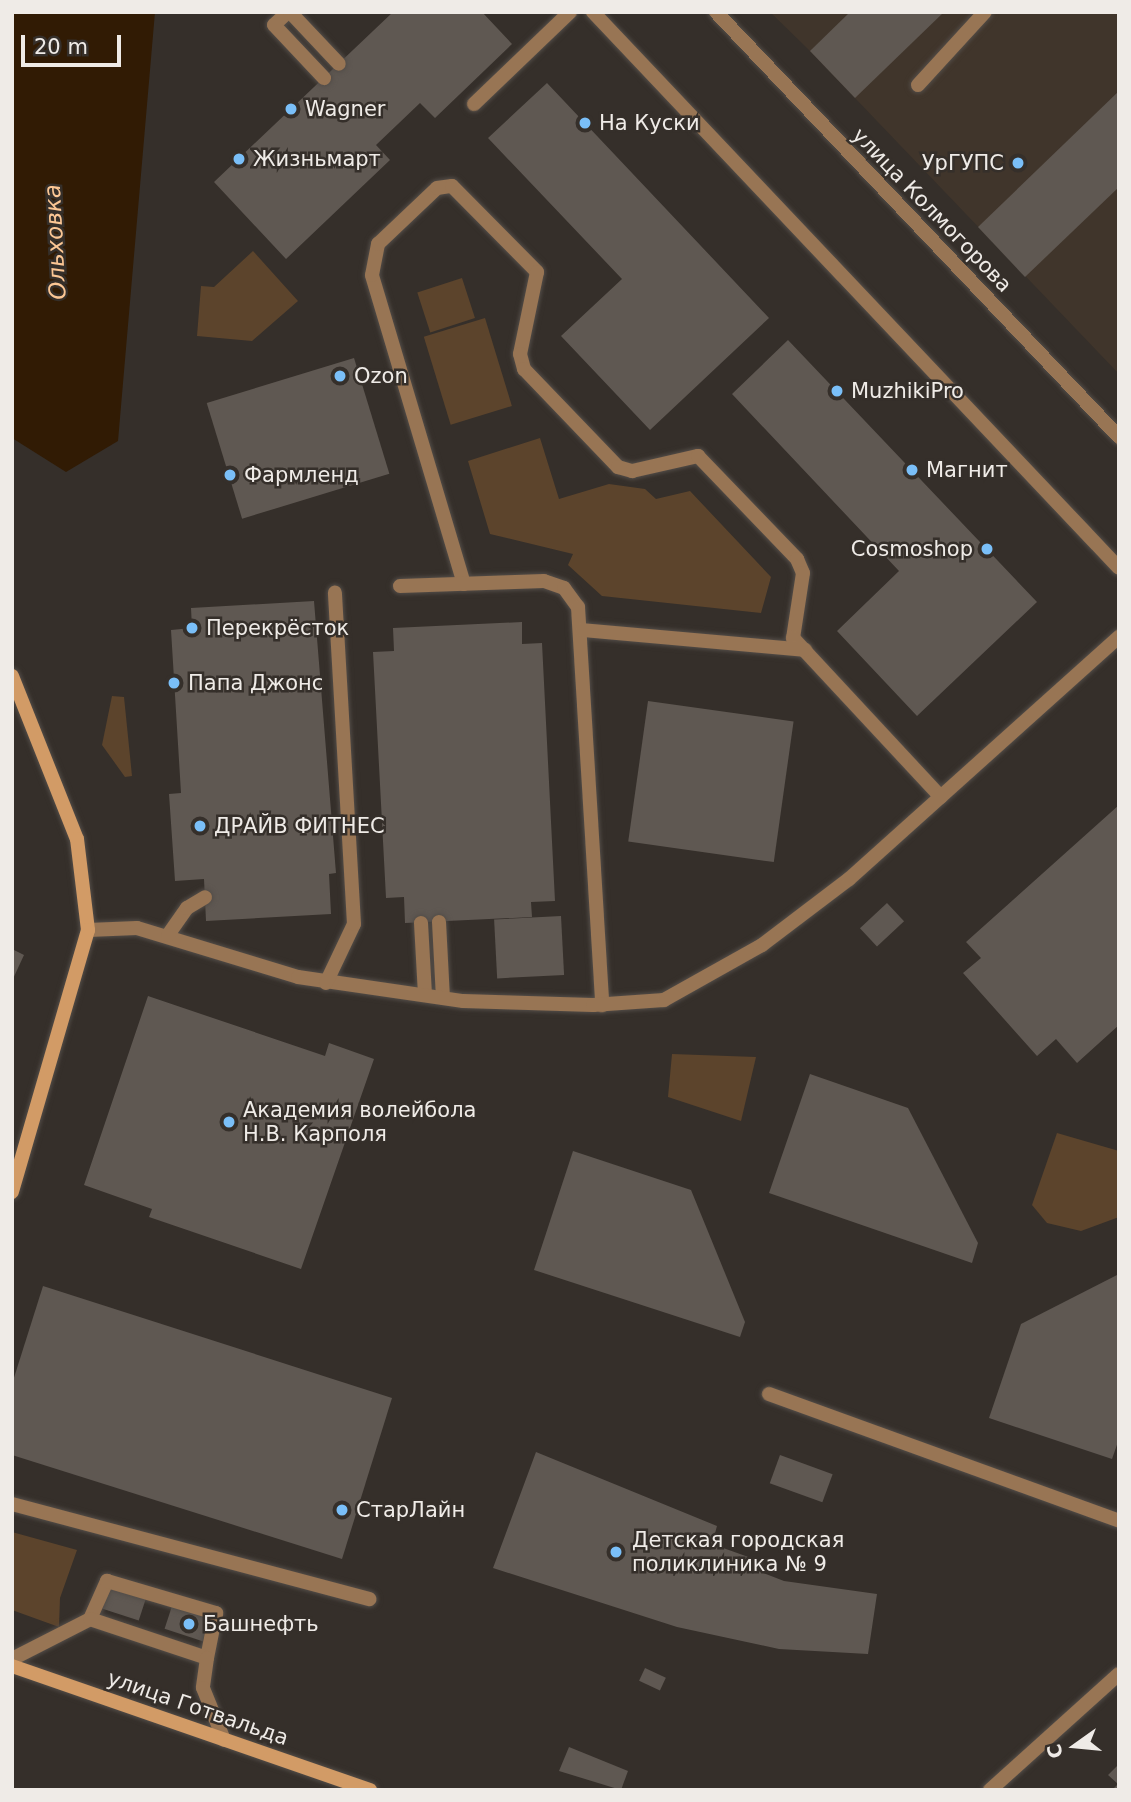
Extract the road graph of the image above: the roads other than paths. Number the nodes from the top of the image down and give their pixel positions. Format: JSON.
{"nodes":[{"id":1,"x":289,"y":12,"type":"edge"},
{"id":2,"x":570,"y":12,"type":"edge"},
{"id":3,"x":593,"y":12,"type":"edge"},
{"id":4,"x":985,"y":12,"type":"edge"},
{"id":5,"x":725,"y":15,"type":"edge"},
{"id":6,"x":339,"y":64,"type":"dead end"},
{"id":7,"x":324,"y":78,"type":"dead end"},
{"id":8,"x":918,"y":85,"type":"dead end"},
{"id":9,"x":474,"y":104,"type":"dead end"},
{"id":10,"x":1119,"y":437,"type":"edge"},
{"id":11,"x":1119,"y":568,"type":"edge"},
{"id":12,"x":464,"y":584,"type":"junction"},
{"id":13,"x":400,"y":586,"type":"dead end"},
{"id":14,"x":335,"y":593,"type":"dead end"},
{"id":15,"x":582,"y":630,"type":"junction"},
{"id":16,"x":1119,"y":638,"type":"edge"},
{"id":17,"x":805,"y":650,"type":"junction"},
{"id":18,"x":12,"y":676,"type":"edge"},
{"id":19,"x":941,"y":797,"type":"junction"},
{"id":20,"x":205,"y":897,"type":"dead end"},
{"id":21,"x":422,"y":922,"type":"dead end"},
{"id":22,"x":439,"y":922,"type":"dead end"},
{"id":23,"x":88,"y":930,"type":"junction"},
{"id":24,"x":168,"y":935,"type":"junction"},
{"id":25,"x":326,"y":982,"type":"junction"},
{"id":26,"x":425,"y":995,"type":"junction"},
{"id":27,"x":443,"y":998,"type":"junction"},
{"id":28,"x":602,"y":1005,"type":"junction"},
{"id":29,"x":12,"y":1192,"type":"edge"},
{"id":30,"x":769,"y":1394,"type":"dead end"},
{"id":31,"x":12,"y":1504,"type":"edge"},
{"id":32,"x":1119,"y":1521,"type":"edge"},
{"id":33,"x":370,"y":1599,"type":"dead end"},
{"id":34,"x":90,"y":1619,"type":"junction"},
{"id":35,"x":207,"y":1658,"type":"junction"},
{"id":36,"x":12,"y":1659,"type":"edge"},
{"id":37,"x":12,"y":1666,"type":"edge"},
{"id":38,"x":1119,"y":1674,"type":"edge"},
{"id":39,"x":224,"y":1740,"type":"junction"},
{"id":40,"x":370,"y":1790,"type":"edge"},
{"id":41,"x":990,"y":1790,"type":"edge"}],
"edges":[{"from":1,"to":6,"type":"street"},
{"from":1,"to":7,"type":"street"},
{"from":2,"to":9,"type":"street"},
{"from":3,"to":11,"type":"street"},
{"from":4,"to":8,"type":"street"},
{"from":5,"to":10,"type":"street","name":"улица Колмогорова"},
{"from":12,"to":13,"type":"street"},
{"from":12,"to":15,"type":"street"},
{"from":12,"to":17,"type":"street"},
{"from":14,"to":25,"type":"street"},
{"from":15,"to":17,"type":"street"},
{"from":15,"to":28,"type":"street"},
{"from":16,"to":19,"type":"street"},
{"from":17,"to":19,"type":"street"},
{"from":18,"to":23,"type":"street"},
{"from":19,"to":28,"type":"street"},
{"from":20,"to":24,"type":"street"},
{"from":21,"to":26,"type":"street"},
{"from":22,"to":27,"type":"street"},
{"from":23,"to":24,"type":"street"},
{"from":23,"to":29,"type":"street"},
{"from":24,"to":25,"type":"street"},
{"from":25,"to":26,"type":"street"},
{"from":26,"to":27,"type":"street"},
{"from":27,"to":28,"type":"street"},
{"from":30,"to":32,"type":"street"},
{"from":31,"to":33,"type":"street"},
{"from":34,"to":35,"type":"street"},
{"from":34,"to":35,"type":"street"},
{"from":34,"to":36,"type":"street"},
{"from":35,"to":39,"type":"street"},
{"from":37,"to":39,"type":"street","name":"улица Готвальда"},
{"from":38,"to":41,"type":"street"},
{"from":39,"to":40,"type":"street","name":"улица Готвальда"}]}
